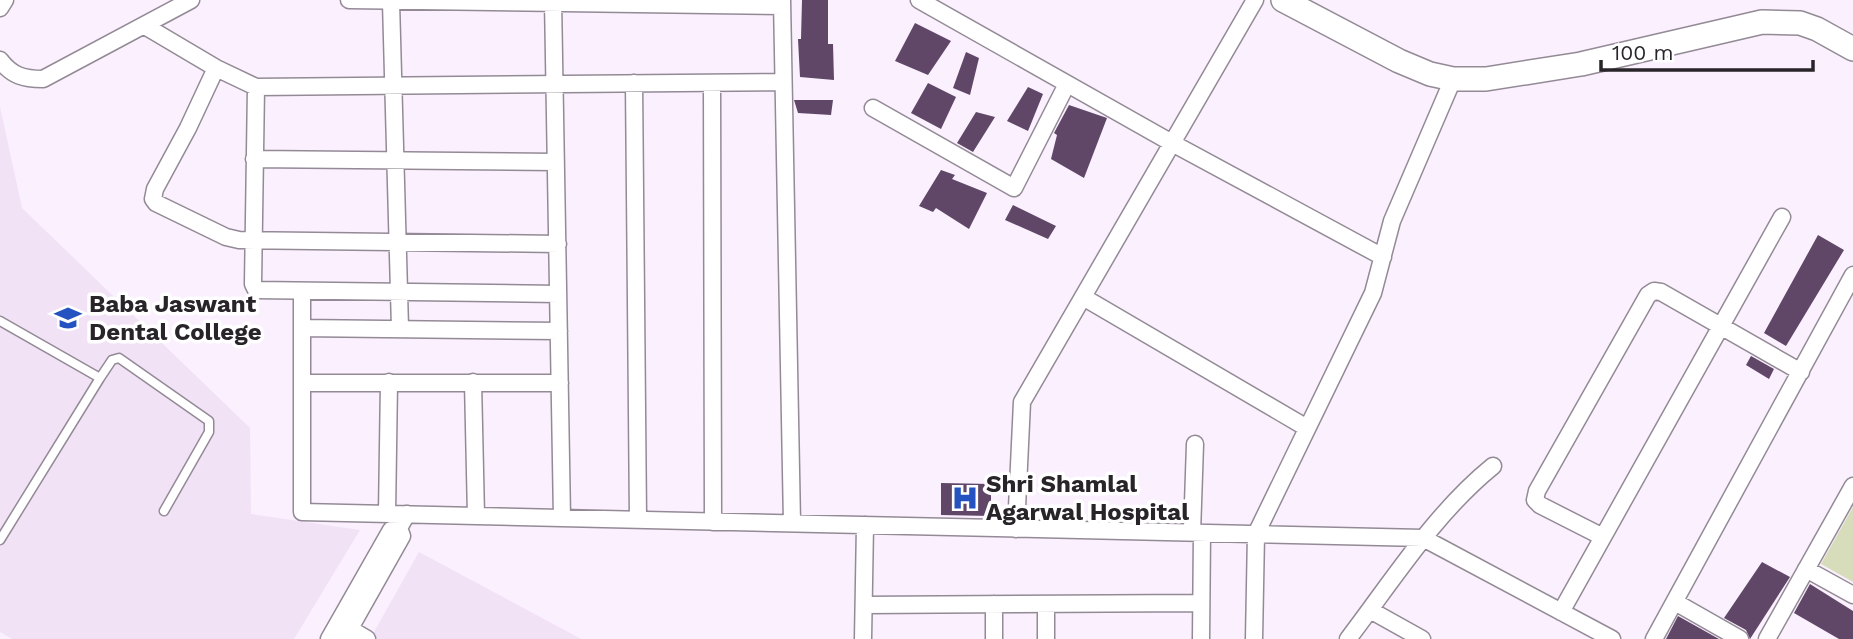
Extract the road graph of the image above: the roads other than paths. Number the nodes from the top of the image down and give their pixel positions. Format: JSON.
{"nodes":[{"id":1,"x":5,"y":0,"type":"edge"},
{"id":2,"x":191,"y":0,"type":"edge"},
{"id":3,"x":349,"y":0,"type":"edge"},
{"id":4,"x":919,"y":0,"type":"edge"},
{"id":5,"x":1255,"y":0,"type":"edge"},
{"id":6,"x":1283,"y":0,"type":"edge"},
{"id":7,"x":392,"y":1,"type":"edge"},
{"id":8,"x":553,"y":1,"type":"edge"},
{"id":9,"x":625,"y":1,"type":"edge"},
{"id":10,"x":705,"y":2,"type":"edge"},
{"id":11,"x":782,"y":3,"type":"edge"},
{"id":12,"x":0,"y":8,"type":"edge"},
{"id":13,"x":145,"y":26,"type":"junction"},
{"id":14,"x":1853,"y":49,"type":"edge"},
{"id":15,"x":0,"y":60,"type":"edge"},
{"id":16,"x":216,"y":68,"type":"junction"},
{"id":17,"x":1453,"y":79,"type":"junction"},
{"id":18,"x":783,"y":82,"type":"junction"},
{"id":19,"x":634,"y":83,"type":"junction"},
{"id":20,"x":712,"y":83,"type":"junction"},
{"id":21,"x":555,"y":84,"type":"junction"},
{"id":22,"x":1067,"y":84,"type":"junction"},
{"id":23,"x":393,"y":85,"type":"junction"},
{"id":24,"x":256,"y":87,"type":"junction"},
{"id":25,"x":873,"y":107,"type":"dead end"},
{"id":26,"x":1172,"y":143,"type":"junction"},
{"id":27,"x":254,"y":159,"type":"junction"},
{"id":28,"x":395,"y":161,"type":"junction"},
{"id":29,"x":556,"y":162,"type":"junction"},
{"id":30,"x":1782,"y":217,"type":"dead end"},
{"id":31,"x":253,"y":240,"type":"junction"},
{"id":32,"x":397,"y":243,"type":"junction"},
{"id":33,"x":558,"y":244,"type":"junction"},
{"id":34,"x":1382,"y":257,"type":"junction"},
{"id":35,"x":1851,"y":286,"type":"edge"},
{"id":36,"x":302,"y":292,"type":"junction"},
{"id":37,"x":399,"y":292,"type":"junction"},
{"id":38,"x":558,"y":294,"type":"junction"},
{"id":39,"x":1083,"y":297,"type":"junction"},
{"id":40,"x":0,"y":321,"type":"edge"},
{"id":41,"x":1721,"y":327,"type":"junction"},
{"id":42,"x":302,"y":328,"type":"junction"},
{"id":43,"x":400,"y":328,"type":"junction"},
{"id":44,"x":559,"y":331,"type":"junction"},
{"id":45,"x":1801,"y":372,"type":"junction"},
{"id":46,"x":100,"y":378,"type":"junction"},
{"id":47,"x":389,"y":382,"type":"junction"},
{"id":48,"x":473,"y":382,"type":"junction"},
{"id":49,"x":302,"y":383,"type":"junction"},
{"id":50,"x":560,"y":383,"type":"junction"},
{"id":51,"x":1307,"y":428,"type":"junction"},
{"id":52,"x":1195,"y":444,"type":"dead end"},
{"id":53,"x":1493,"y":466,"type":"dead end"},
{"id":54,"x":1853,"y":486,"type":"edge"},
{"id":55,"x":164,"y":511,"type":"dead end"},
{"id":56,"x":387,"y":514,"type":"junction"},
{"id":57,"x":476,"y":516,"type":"junction"},
{"id":58,"x":562,"y":518,"type":"junction"},
{"id":59,"x":638,"y":520,"type":"junction"},
{"id":60,"x":403,"y":521,"type":"junction"},
{"id":61,"x":713,"y":522,"type":"junction"},
{"id":62,"x":792,"y":523,"type":"junction"},
{"id":63,"x":865,"y":525,"type":"junction"},
{"id":64,"x":1016,"y":529,"type":"junction"},
{"id":65,"x":1197,"y":533,"type":"junction"},
{"id":66,"x":1256,"y":534,"type":"junction"},
{"id":67,"x":1603,"y":537,"type":"junction"},
{"id":68,"x":1423,"y":538,"type":"junction"},
{"id":69,"x":0,"y":540,"type":"edge"},
{"id":70,"x":1807,"y":569,"type":"junction"},
{"id":71,"x":1853,"y":595,"type":"edge"},
{"id":72,"x":1675,"y":602,"type":"junction"},
{"id":73,"x":1201,"y":603,"type":"junction"},
{"id":74,"x":995,"y":604,"type":"junction"},
{"id":75,"x":1046,"y":604,"type":"junction"},
{"id":76,"x":864,"y":605,"type":"junction"},
{"id":77,"x":1370,"y":610,"type":"junction"},
{"id":78,"x":1561,"y":612,"type":"junction"},
{"id":79,"x":347,"y":634,"type":"edge"},
{"id":80,"x":329,"y":639,"type":"edge"},
{"id":81,"x":367,"y":639,"type":"edge"},
{"id":82,"x":863,"y":639,"type":"edge"},
{"id":83,"x":994,"y":639,"type":"edge"},
{"id":84,"x":1046,"y":639,"type":"edge"},
{"id":85,"x":1201,"y":639,"type":"edge"},
{"id":86,"x":1254,"y":639,"type":"edge"},
{"id":87,"x":1348,"y":639,"type":"edge"},
{"id":88,"x":1422,"y":639,"type":"edge"},
{"id":89,"x":1612,"y":639,"type":"edge"},
{"id":90,"x":1654,"y":639,"type":"edge"},
{"id":91,"x":1741,"y":639,"type":"edge"},
{"id":92,"x":1767,"y":639,"type":"edge"}],
"edges":[{"from":1,"to":12,"type":"street"},
{"from":2,"to":13,"type":"street"},
{"from":3,"to":7,"type":"street"},
{"from":4,"to":22,"type":"street"},
{"from":5,"to":26,"type":"street"},
{"from":6,"to":17,"type":"street"},
{"from":7,"to":8,"type":"street"},
{"from":7,"to":23,"type":"street"},
{"from":8,"to":9,"type":"street"},
{"from":8,"to":21,"type":"street"},
{"from":9,"to":10,"type":"street"},
{"from":10,"to":11,"type":"street"},
{"from":11,"to":18,"type":"street"},
{"from":13,"to":15,"type":"street"},
{"from":13,"to":16,"type":"street"},
{"from":14,"to":17,"type":"street"},
{"from":16,"to":24,"type":"street"},
{"from":16,"to":31,"type":"street"},
{"from":17,"to":34,"type":"street"},
{"from":18,"to":20,"type":"street"},
{"from":18,"to":62,"type":"street"},
{"from":19,"to":20,"type":"street"},
{"from":19,"to":21,"type":"street"},
{"from":19,"to":59,"type":"street"},
{"from":20,"to":61,"type":"street"},
{"from":21,"to":23,"type":"street"},
{"from":21,"to":29,"type":"street"},
{"from":22,"to":25,"type":"street"},
{"from":22,"to":26,"type":"street"},
{"from":23,"to":24,"type":"street"},
{"from":23,"to":28,"type":"street"},
{"from":24,"to":27,"type":"street"},
{"from":26,"to":34,"type":"street"},
{"from":26,"to":39,"type":"street"},
{"from":27,"to":28,"type":"street"},
{"from":27,"to":31,"type":"street"},
{"from":28,"to":29,"type":"street"},
{"from":28,"to":32,"type":"street"},
{"from":29,"to":33,"type":"street"},
{"from":30,"to":41,"type":"street"},
{"from":31,"to":32,"type":"street"},
{"from":31,"to":36,"type":"street"},
{"from":32,"to":33,"type":"street"},
{"from":32,"to":37,"type":"street"},
{"from":33,"to":38,"type":"street"},
{"from":34,"to":51,"type":"street"},
{"from":35,"to":45,"type":"street"},
{"from":36,"to":37,"type":"street"},
{"from":36,"to":42,"type":"street"},
{"from":37,"to":38,"type":"street"},
{"from":37,"to":43,"type":"street"},
{"from":38,"to":44,"type":"street"},
{"from":39,"to":51,"type":"street"},
{"from":39,"to":64,"type":"street"},
{"from":40,"to":46,"type":"lane"},
{"from":41,"to":45,"type":"street"},
{"from":41,"to":67,"type":"street"},
{"from":41,"to":67,"type":"street"},
{"from":42,"to":43,"type":"street"},
{"from":42,"to":49,"type":"street"},
{"from":43,"to":44,"type":"street"},
{"from":44,"to":50,"type":"street"},
{"from":45,"to":72,"type":"street"},
{"from":46,"to":55,"type":"lane"},
{"from":46,"to":69,"type":"lane"},
{"from":47,"to":48,"type":"street"},
{"from":47,"to":49,"type":"street"},
{"from":47,"to":56,"type":"street"},
{"from":48,"to":50,"type":"street"},
{"from":48,"to":57,"type":"street"},
{"from":49,"to":56,"type":"street"},
{"from":50,"to":58,"type":"street"},
{"from":51,"to":66,"type":"street"},
{"from":52,"to":65,"type":"street"},
{"from":53,"to":68,"type":"street"},
{"from":54,"to":70,"type":"street"},
{"from":56,"to":60,"type":"street"},
{"from":57,"to":58,"type":"street"},
{"from":57,"to":60,"type":"street"},
{"from":58,"to":59,"type":"street"},
{"from":59,"to":61,"type":"street"},
{"from":60,"to":79,"type":"street"},
{"from":60,"to":80,"type":"street"},
{"from":61,"to":62,"type":"street"},
{"from":62,"to":63,"type":"street"},
{"from":63,"to":64,"type":"street"},
{"from":63,"to":76,"type":"street"},
{"from":64,"to":65,"type":"street"},
{"from":65,"to":66,"type":"street"},
{"from":65,"to":73,"type":"street"},
{"from":66,"to":68,"type":"street"},
{"from":66,"to":86,"type":"street"},
{"from":67,"to":78,"type":"street"},
{"from":68,"to":77,"type":"street"},
{"from":68,"to":78,"type":"street"},
{"from":70,"to":71,"type":"street"},
{"from":70,"to":92,"type":"street"},
{"from":72,"to":90,"type":"street"},
{"from":72,"to":91,"type":"street"},
{"from":73,"to":75,"type":"street"},
{"from":73,"to":85,"type":"street"},
{"from":74,"to":75,"type":"street"},
{"from":74,"to":76,"type":"street"},
{"from":74,"to":83,"type":"street"},
{"from":75,"to":84,"type":"street"},
{"from":76,"to":82,"type":"street"},
{"from":77,"to":87,"type":"street"},
{"from":77,"to":88,"type":"street"},
{"from":78,"to":89,"type":"street"},
{"from":79,"to":81,"type":"street"}]}
